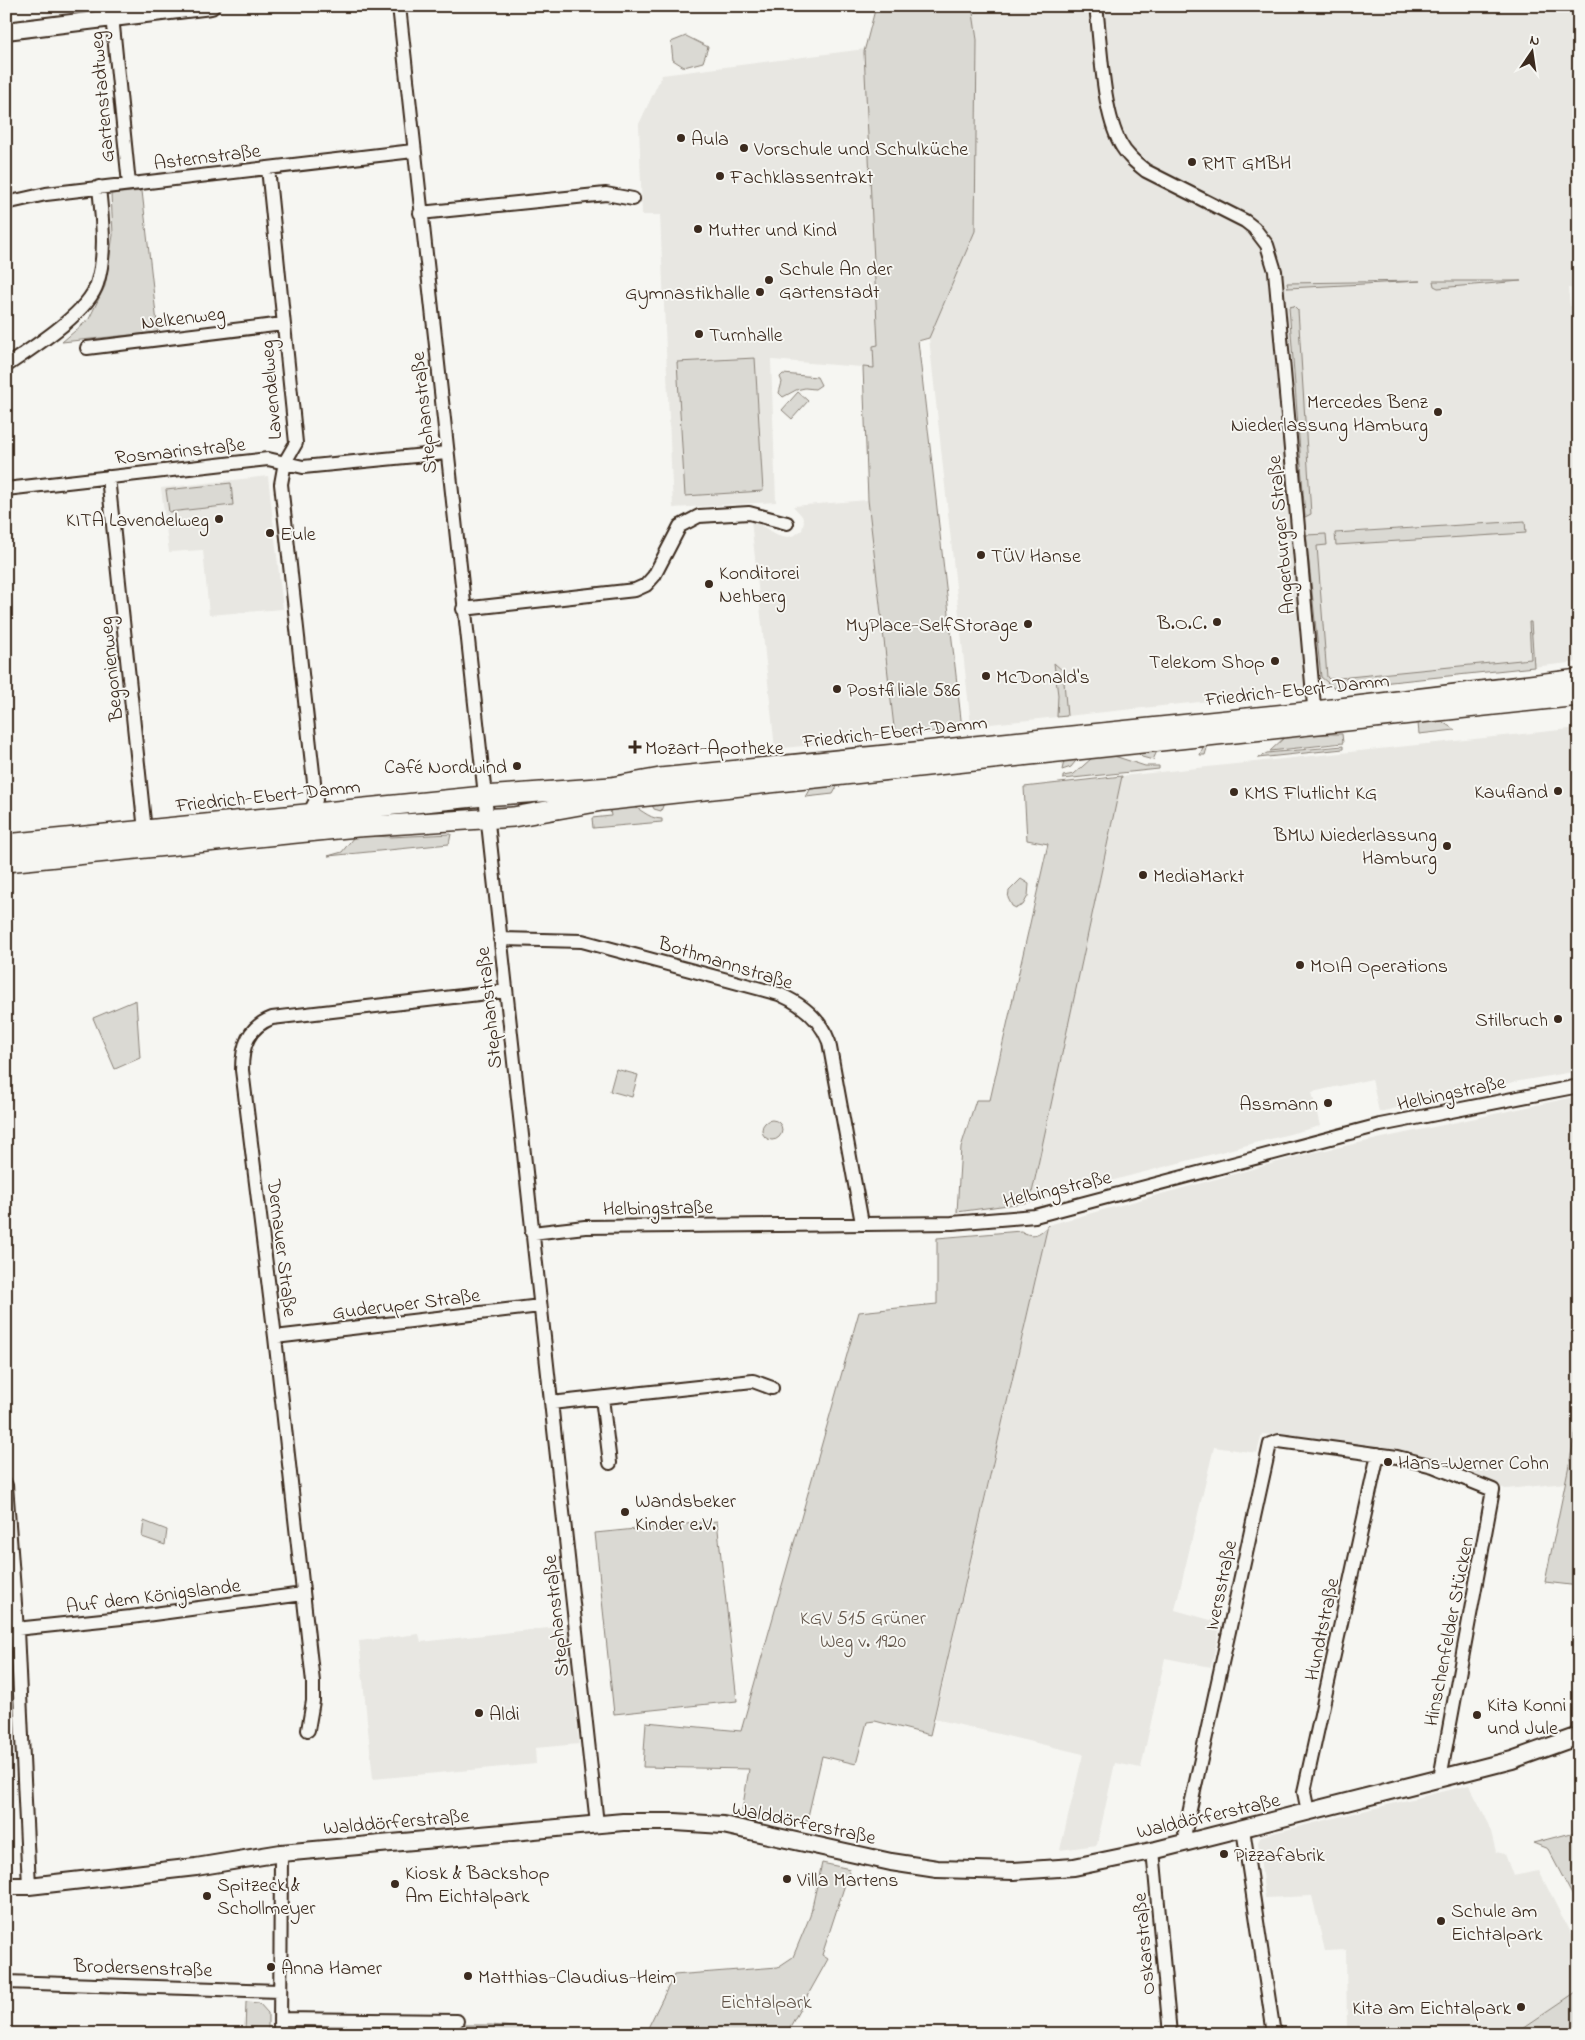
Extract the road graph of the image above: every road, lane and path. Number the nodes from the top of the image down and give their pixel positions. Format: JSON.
{"nodes":[{"id":1,"x":211,"y":6,"type":"edge"},
{"id":2,"x":399,"y":6,"type":"edge"},
{"id":3,"x":1096,"y":6,"type":"edge"},
{"id":4,"x":112,"y":12,"type":"edge"},
{"id":5,"x":6,"y":32,"type":"edge"},
{"id":6,"x":413,"y":151,"type":"junction"},
{"id":7,"x":268,"y":168,"type":"junction"},
{"id":8,"x":129,"y":184,"type":"junction"},
{"id":9,"x":99,"y":188,"type":"junction"},
{"id":10,"x":633,"y":200,"type":"dead end"},
{"id":11,"x":6,"y":203,"type":"edge"},
{"id":12,"x":420,"y":213,"type":"junction"},
{"id":13,"x":283,"y":324,"type":"junction"},
{"id":14,"x":87,"y":348,"type":"dead end"},
{"id":15,"x":6,"y":366,"type":"edge"},
{"id":16,"x":446,"y":453,"type":"junction"},
{"id":17,"x":285,"y":462,"type":"junction"},
{"id":18,"x":108,"y":477,"type":"junction"},
{"id":19,"x":6,"y":489,"type":"edge"},
{"id":20,"x":787,"y":523,"type":"dead end"},
{"id":21,"x":464,"y":609,"type":"junction"},
{"id":22,"x":1579,"y":679,"type":"edge"},
{"id":23,"x":1579,"y":696,"type":"edge"},
{"id":24,"x":1315,"y":718,"type":"junction"},
{"id":25,"x":484,"y":796,"type":"junction"},
{"id":26,"x":309,"y":814,"type":"junction"},
{"id":27,"x":487,"y":819,"type":"junction"},
{"id":28,"x":146,"y":830,"type":"junction"},
{"id":29,"x":6,"y":844,"type":"edge"},
{"id":30,"x":126,"y":849,"type":"junction"},
{"id":31,"x":6,"y":862,"type":"edge"},
{"id":32,"x":500,"y":940,"type":"junction"},
{"id":33,"x":506,"y":991,"type":"junction"},
{"id":34,"x":1579,"y":1086,"type":"edge"},
{"id":35,"x":862,"y":1224,"type":"junction"},
{"id":36,"x":532,"y":1233,"type":"junction"},
{"id":37,"x":540,"y":1306,"type":"junction"},
{"id":38,"x":275,"y":1337,"type":"junction"},
{"id":39,"x":772,"y":1388,"type":"dead end"},
{"id":40,"x":602,"y":1398,"type":"junction"},
{"id":41,"x":551,"y":1403,"type":"junction"},
{"id":42,"x":1378,"y":1454,"type":"junction"},
{"id":43,"x":610,"y":1463,"type":"dead end"},
{"id":44,"x":6,"y":1485,"type":"edge"},
{"id":45,"x":303,"y":1594,"type":"junction"},
{"id":46,"x":12,"y":1630,"type":"edge"},
{"id":47,"x":308,"y":1730,"type":"dead end"},
{"id":48,"x":1579,"y":1736,"type":"edge"},
{"id":49,"x":1440,"y":1778,"type":"junction"},
{"id":50,"x":1308,"y":1812,"type":"junction"},
{"id":51,"x":597,"y":1824,"type":"junction"},
{"id":52,"x":1243,"y":1829,"type":"junction"},
{"id":53,"x":1188,"y":1842,"type":"junction"},
{"id":54,"x":1153,"y":1850,"type":"junction"},
{"id":55,"x":281,"y":1854,"type":"junction"},
{"id":56,"x":6,"y":1886,"type":"edge"},
{"id":57,"x":29,"y":1886,"type":"junction"},
{"id":58,"x":6,"y":1982,"type":"edge"},
{"id":59,"x":279,"y":1991,"type":"junction"},
{"id":60,"x":280,"y":2019,"type":"junction"},
{"id":61,"x":457,"y":2021,"type":"dead end"},
{"id":62,"x":280,"y":2034,"type":"edge"},
{"id":63,"x":1170,"y":2034,"type":"edge"},
{"id":64,"x":1274,"y":2034,"type":"edge"}],
"edges":[{"from":1,"to":4,"type":"street"},
{"from":2,"to":6,"type":"street","name":"Stephanstraße"},
{"from":3,"to":24,"type":"street","name":"Angerburger Straße"},
{"from":4,"to":5,"type":"street"},
{"from":4,"to":8,"type":"street","name":"Gartenstadtweg"},
{"from":6,"to":7,"type":"street","name":"Asternstraße"},
{"from":6,"to":12,"type":"street","name":"Stephanstraße"},
{"from":7,"to":8,"type":"street","name":"Asternstraße"},
{"from":7,"to":13,"type":"street","name":"Lavendelweg"},
{"from":8,"to":9,"type":"street","name":"Asternstraße"},
{"from":9,"to":11,"type":"street","name":"Asternstraße"},
{"from":9,"to":15,"type":"street"},
{"from":10,"to":12,"type":"street"},
{"from":12,"to":16,"type":"street","name":"Stephanstraße"},
{"from":13,"to":14,"type":"street","name":"Nelkenweg"},
{"from":13,"to":17,"type":"street","name":"Lavendelweg"},
{"from":16,"to":17,"type":"street","name":"Rosmarinstraße"},
{"from":16,"to":21,"type":"street","name":"Stephanstraße"},
{"from":17,"to":18,"type":"street","name":"Rosmarinstraße"},
{"from":17,"to":26,"type":"street","name":"Lavendelweg"},
{"from":18,"to":19,"type":"street","name":"Rosmarinstraße"},
{"from":18,"to":28,"type":"street","name":"Begonienweg"},
{"from":20,"to":21,"type":"street"},
{"from":21,"to":25,"type":"street","name":"Stephanstraße"},
{"from":22,"to":24,"type":"main road","name":"Friedrich-Ebert-Damm"},
{"from":23,"to":24,"type":"main road","name":"Friedrich-Ebert-Damm"},
{"from":24,"to":25,"type":"main road","name":"Friedrich-Ebert-Damm"},
{"from":24,"to":27,"type":"main road","name":"Friedrich-Ebert-Damm"},
{"from":25,"to":26,"type":"main road","name":"Friedrich-Ebert-Damm"},
{"from":25,"to":27,"type":"street","name":"Stephanstraße"},
{"from":26,"to":28,"type":"main road","name":"Friedrich-Ebert-Damm"},
{"from":27,"to":30,"type":"main road","name":"Friedrich-Ebert-Damm"},
{"from":27,"to":32,"type":"street","name":"Stephanstraße"},
{"from":28,"to":29,"type":"main road","name":"Friedrich-Ebert-Damm"},
{"from":28,"to":30,"type":"street"},
{"from":30,"to":31,"type":"main road","name":"Friedrich-Ebert-Damm"},
{"from":32,"to":33,"type":"street","name":"Stephanstraße"},
{"from":32,"to":35,"type":"street","name":"Bothmannstraße"},
{"from":33,"to":36,"type":"street","name":"Stephanstraße"},
{"from":33,"to":38,"type":"street","name":"Dernauer Straße"},
{"from":34,"to":35,"type":"street","name":"Helbingstraße"},
{"from":35,"to":36,"type":"street","name":"Helbingstraße"},
{"from":36,"to":37,"type":"street","name":"Stephanstraße"},
{"from":37,"to":38,"type":"street","name":"Guderuper Straße"},
{"from":37,"to":41,"type":"street","name":"Stephanstraße"},
{"from":38,"to":45,"type":"street","name":"Dernauer Straße"},
{"from":39,"to":40,"type":"street"},
{"from":40,"to":41,"type":"street"},
{"from":40,"to":43,"type":"street"},
{"from":41,"to":51,"type":"street","name":"Stephanstraße"},
{"from":42,"to":49,"type":"street","name":"Hinschenfelder Stücken"},
{"from":42,"to":50,"type":"street","name":"Hundtstraße"},
{"from":42,"to":53,"type":"street","name":"Iversstraße"},
{"from":44,"to":46,"type":"street"},
{"from":45,"to":46,"type":"street","name":"Auf dem Königslande"},
{"from":45,"to":47,"type":"street","name":"Dernauer Straße"},
{"from":46,"to":57,"type":"street"},
{"from":48,"to":49,"type":"street","name":"Walddörferstraße"},
{"from":49,"to":50,"type":"street","name":"Walddörferstraße"},
{"from":50,"to":52,"type":"street","name":"Walddörferstraße"},
{"from":51,"to":54,"type":"street","name":"Walddörferstraße"},
{"from":51,"to":55,"type":"street","name":"Walddörferstraße"},
{"from":52,"to":53,"type":"street","name":"Walddörferstraße"},
{"from":52,"to":64,"type":"street"},
{"from":53,"to":54,"type":"street","name":"Walddörferstraße"},
{"from":54,"to":63,"type":"street","name":"Oskarstraße"},
{"from":55,"to":57,"type":"street","name":"Walddörferstraße"},
{"from":55,"to":59,"type":"street"},
{"from":56,"to":57,"type":"street","name":"Walddörferstraße"},
{"from":58,"to":59,"type":"street","name":"Brodersenstraße"},
{"from":59,"to":60,"type":"street"},
{"from":60,"to":61,"type":"street"},
{"from":60,"to":62,"type":"street"}]}
